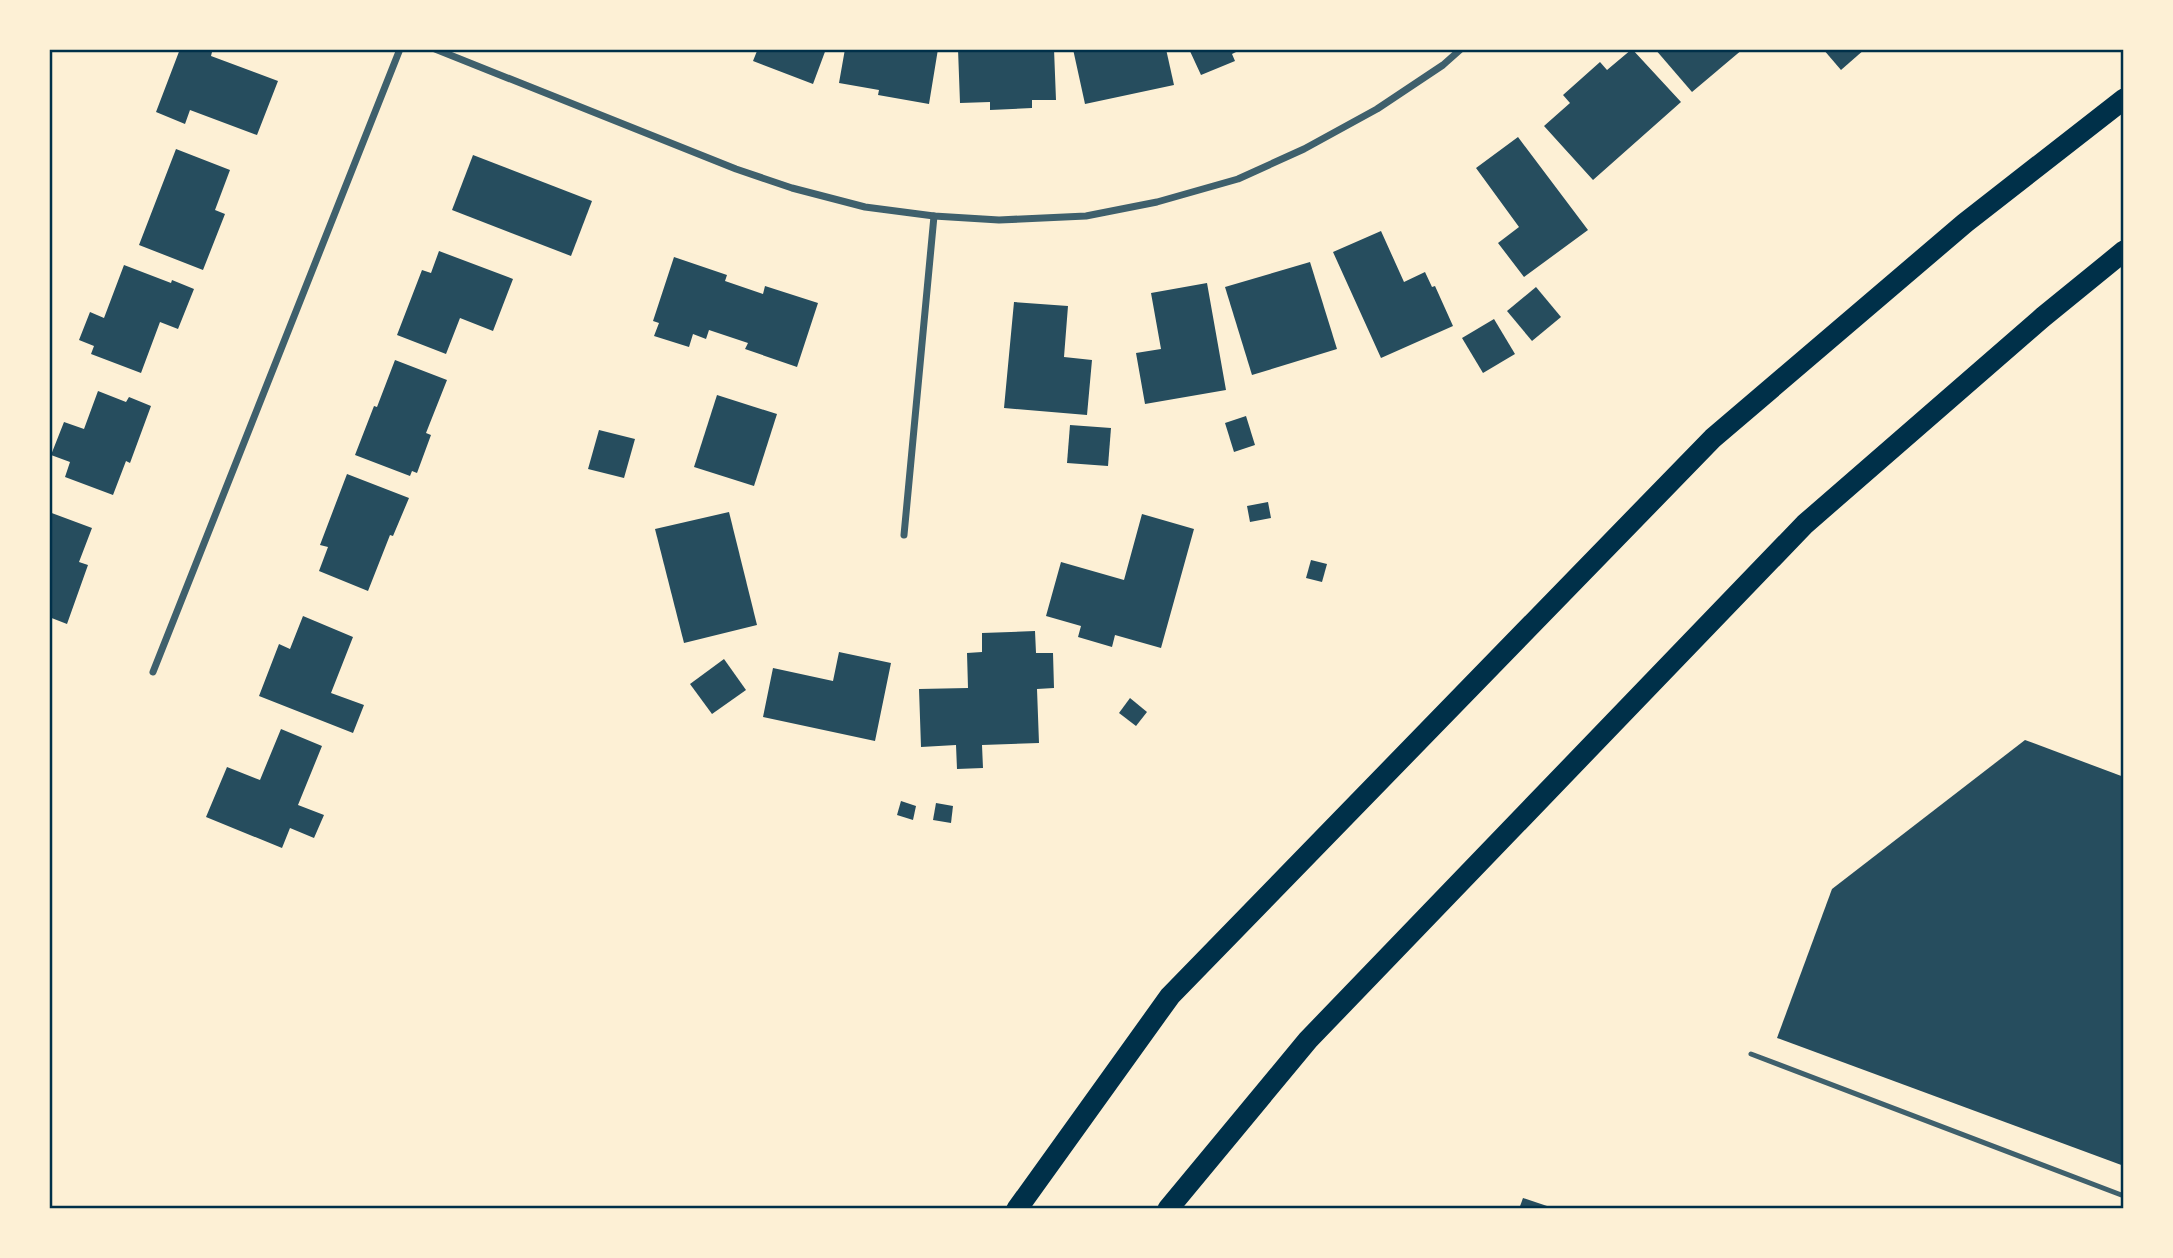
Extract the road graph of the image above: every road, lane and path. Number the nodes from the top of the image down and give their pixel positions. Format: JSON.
{"nodes":[{"id":1,"x":400,"y":49,"type":"edge"},
{"id":2,"x":435,"y":49,"type":"edge"},
{"id":3,"x":1461,"y":49,"type":"edge"},
{"id":4,"x":2124,"y":99,"type":"edge"},
{"id":5,"x":934,"y":216,"type":"junction"},
{"id":6,"x":2124,"y":251,"type":"edge"},
{"id":7,"x":904,"y":535,"type":"dead end"},
{"id":8,"x":153,"y":672,"type":"dead end"},
{"id":9,"x":1751,"y":1054,"type":"dead end"},
{"id":10,"x":2124,"y":1196,"type":"edge"},
{"id":11,"x":1017,"y":1209,"type":"edge"},
{"id":12,"x":1168,"y":1209,"type":"edge"}],
"edges":[{"from":1,"to":8,"type":"street"},
{"from":2,"to":5,"type":"street"},
{"from":3,"to":5,"type":"street"},
{"from":4,"to":11,"type":"highway"},
{"from":5,"to":7,"type":"street"},
{"from":6,"to":12,"type":"highway"},
{"from":9,"to":10,"type":"lane"}]}
